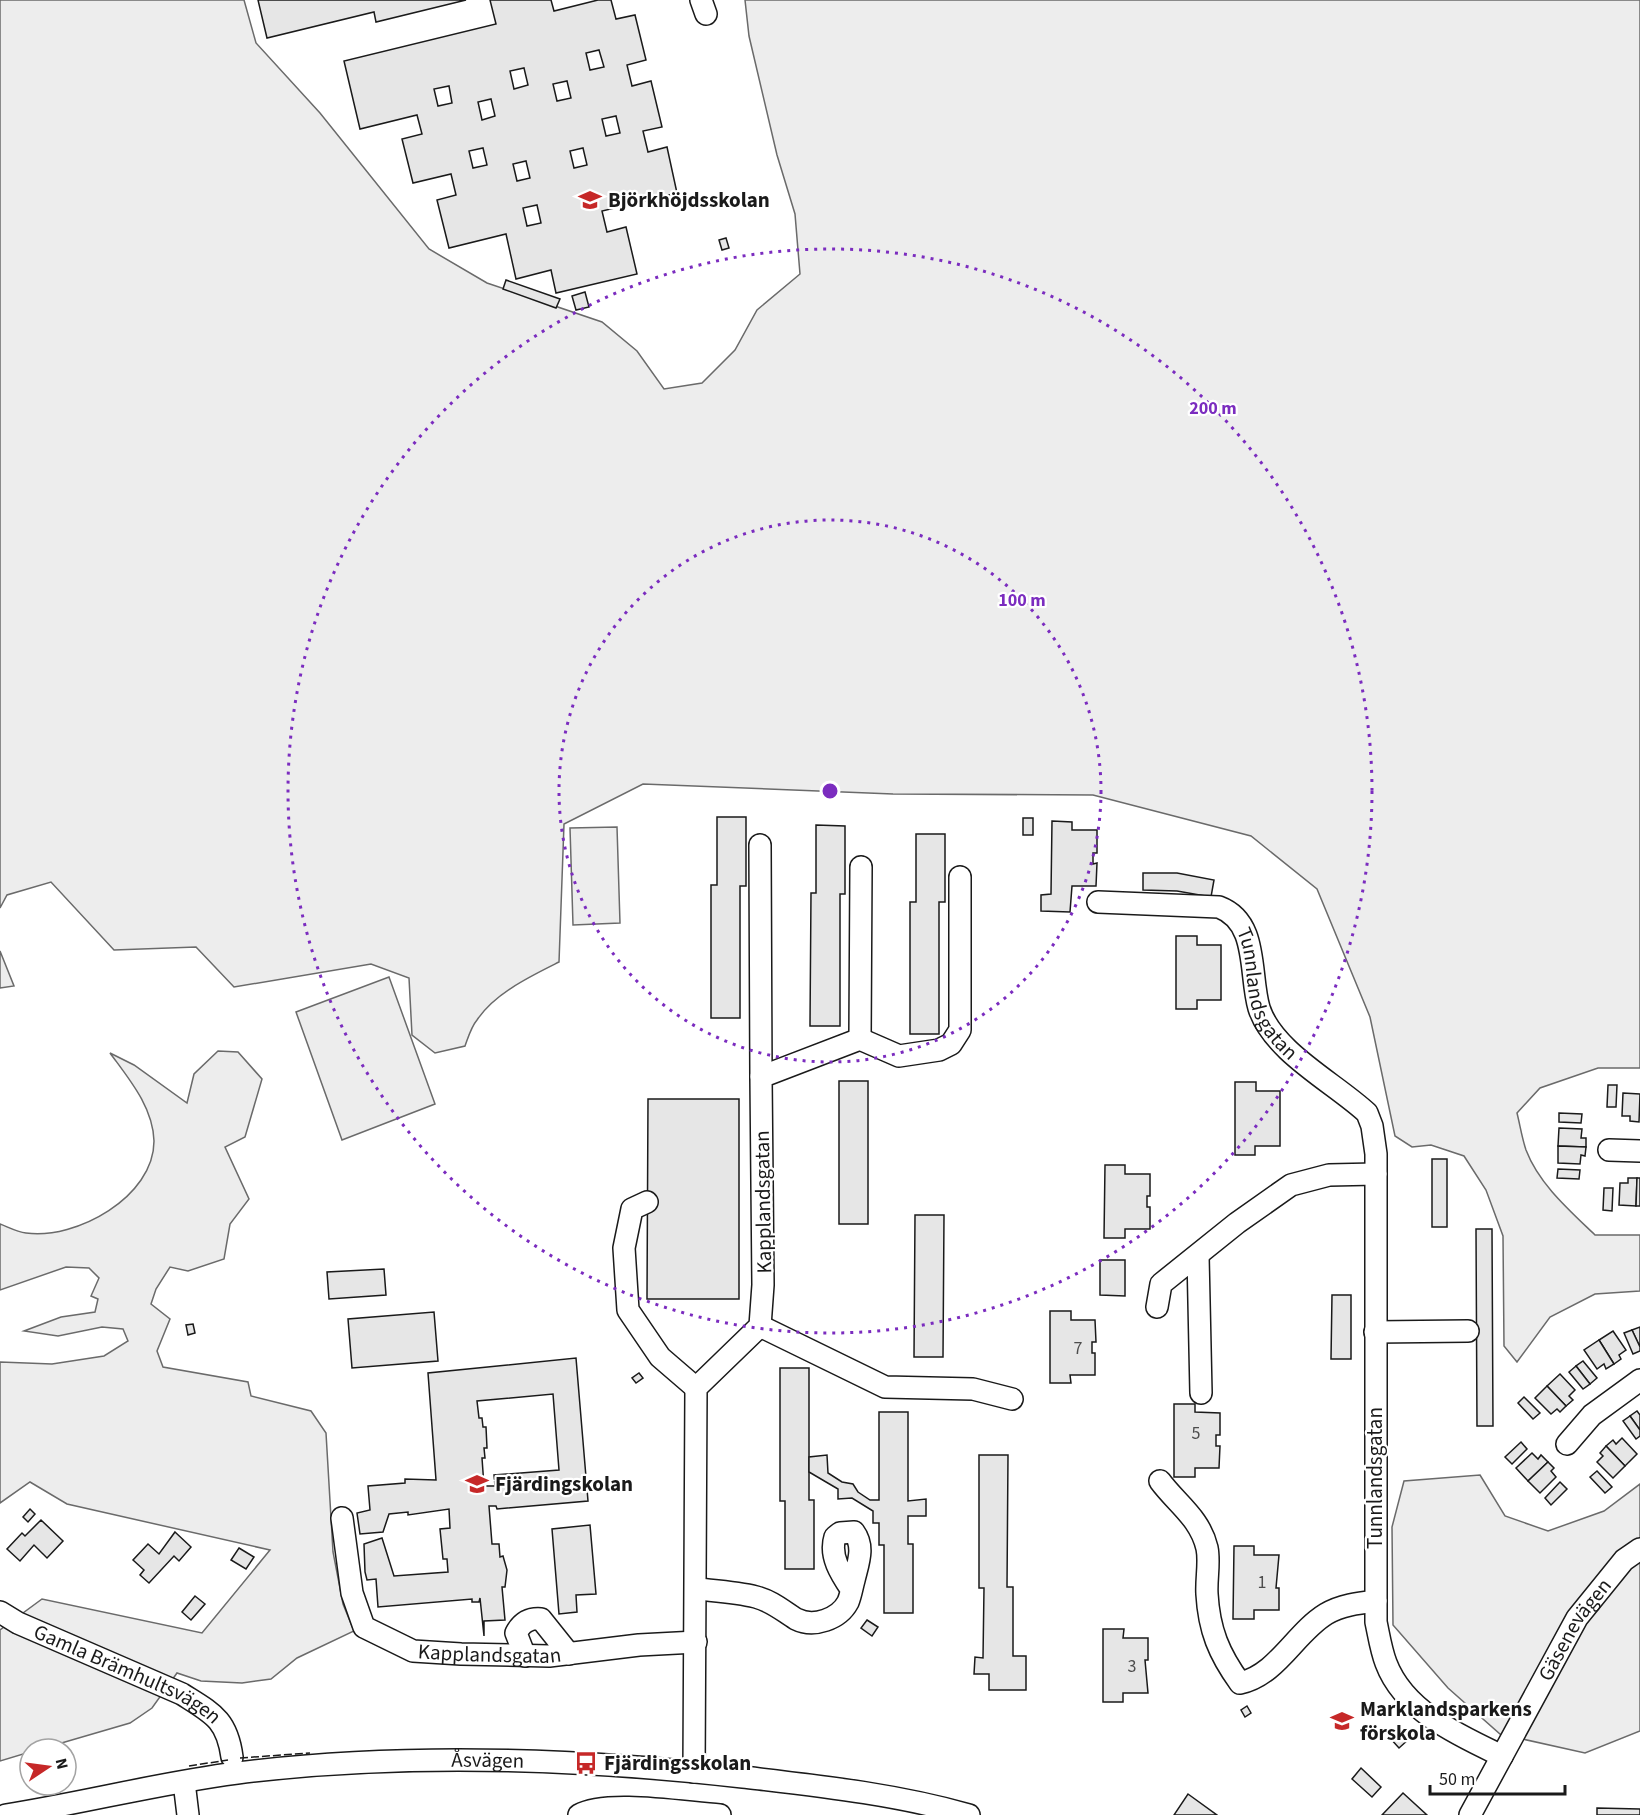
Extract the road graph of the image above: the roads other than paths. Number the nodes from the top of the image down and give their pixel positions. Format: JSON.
{"nodes":[{"id":1,"x":760,"y":845,"type":"dead end"},
{"id":2,"x":861,"y":867,"type":"dead end"},
{"id":3,"x":960,"y":877,"type":"dead end"},
{"id":4,"x":1098,"y":902,"type":"dead end"},
{"id":5,"x":860,"y":1039,"type":"junction"},
{"id":6,"x":761,"y":1077,"type":"junction"},
{"id":7,"x":1609,"y":1150,"type":"dead end"},
{"id":8,"x":1640,"y":1151,"type":"edge"},
{"id":9,"x":1376,"y":1174,"type":"junction"},
{"id":10,"x":647,"y":1202,"type":"dead end"},
{"id":11,"x":1198,"y":1256,"type":"junction"},
{"id":12,"x":1156,"y":1307,"type":"dead end"},
{"id":13,"x":760,"y":1326,"type":"junction"},
{"id":14,"x":1468,"y":1331,"type":"dead end"},
{"id":15,"x":1375,"y":1332,"type":"junction"},
{"id":16,"x":1640,"y":1380,"type":"edge"},
{"id":17,"x":696,"y":1388,"type":"junction"},
{"id":18,"x":1201,"y":1393,"type":"dead end"},
{"id":19,"x":1012,"y":1399,"type":"dead end"},
{"id":20,"x":1567,"y":1444,"type":"dead end"},
{"id":21,"x":1160,"y":1481,"type":"dead end"},
{"id":22,"x":342,"y":1518,"type":"dead end"},
{"id":23,"x":1640,"y":1549,"type":"edge"},
{"id":24,"x":697,"y":1589,"type":"junction"},
{"id":25,"x":851,"y":1589,"type":"dead end"},
{"id":26,"x":1376,"y":1601,"type":"junction"},
{"id":27,"x":0,"y":1612,"type":"edge"},
{"id":28,"x":696,"y":1642,"type":"junction"},
{"id":29,"x":569,"y":1654,"type":"junction"},
{"id":30,"x":525,"y":1656,"type":"junction"},
{"id":31,"x":1502,"y":1756,"type":"junction"},
{"id":32,"x":232,"y":1757,"type":"dead end"},
{"id":33,"x":694,"y":1772,"type":"junction"},
{"id":34,"x":184,"y":1782,"type":"junction"},
{"id":35,"x":6,"y":1815,"type":"edge"},
{"id":36,"x":188,"y":1815,"type":"edge"},
{"id":37,"x":579,"y":1815,"type":"edge"},
{"id":38,"x":720,"y":1815,"type":"edge"},
{"id":39,"x":969,"y":1815,"type":"edge"},
{"id":40,"x":1470,"y":1815,"type":"edge"}],
"edges":[{"from":1,"to":6,"type":"street","name":"Kapplandsgatan"},
{"from":2,"to":5,"type":"street"},
{"from":3,"to":5,"type":"street"},
{"from":4,"to":9,"type":"street","name":"Tunnlandsgatan"},
{"from":5,"to":6,"type":"street"},
{"from":6,"to":13,"type":"street","name":"Kapplandsgatan"},
{"from":7,"to":8,"type":"street"},
{"from":9,"to":11,"type":"street"},
{"from":9,"to":15,"type":"street","name":"Tunnlandsgatan"},
{"from":10,"to":17,"type":"street"},
{"from":11,"to":12,"type":"street"},
{"from":11,"to":18,"type":"street"},
{"from":13,"to":17,"type":"street"},
{"from":13,"to":19,"type":"street"},
{"from":14,"to":15,"type":"street"},
{"from":15,"to":26,"type":"street","name":"Tunnlandsgatan"},
{"from":16,"to":20,"type":"street"},
{"from":17,"to":24,"type":"street"},
{"from":21,"to":26,"type":"street"},
{"from":22,"to":30,"type":"street","name":"Kapplandsgatan"},
{"from":23,"to":31,"type":"street","name":"Gäsenevägen"},
{"from":24,"to":25,"type":"street"},
{"from":24,"to":28,"type":"street"},
{"from":26,"to":31,"type":"street","name":"Tunnlandsgatan"},
{"from":27,"to":32,"type":"street","name":"Gamla Brämhultsvägen"},
{"from":28,"to":29,"type":"street","name":"Kapplandsgatan"},
{"from":28,"to":33,"type":"street"},
{"from":29,"to":30,"type":"street","name":"Kapplandsgatan"},
{"from":29,"to":30,"type":"street"},
{"from":31,"to":40,"type":"street","name":"Gäsenevägen"},
{"from":33,"to":34,"type":"street","name":"Åsvägen"},
{"from":33,"to":39,"type":"street","name":"Åsvägen"},
{"from":34,"to":35,"type":"street","name":"Åsvägen"},
{"from":34,"to":36,"type":"street"},
{"from":37,"to":38,"type":"street"}]}
